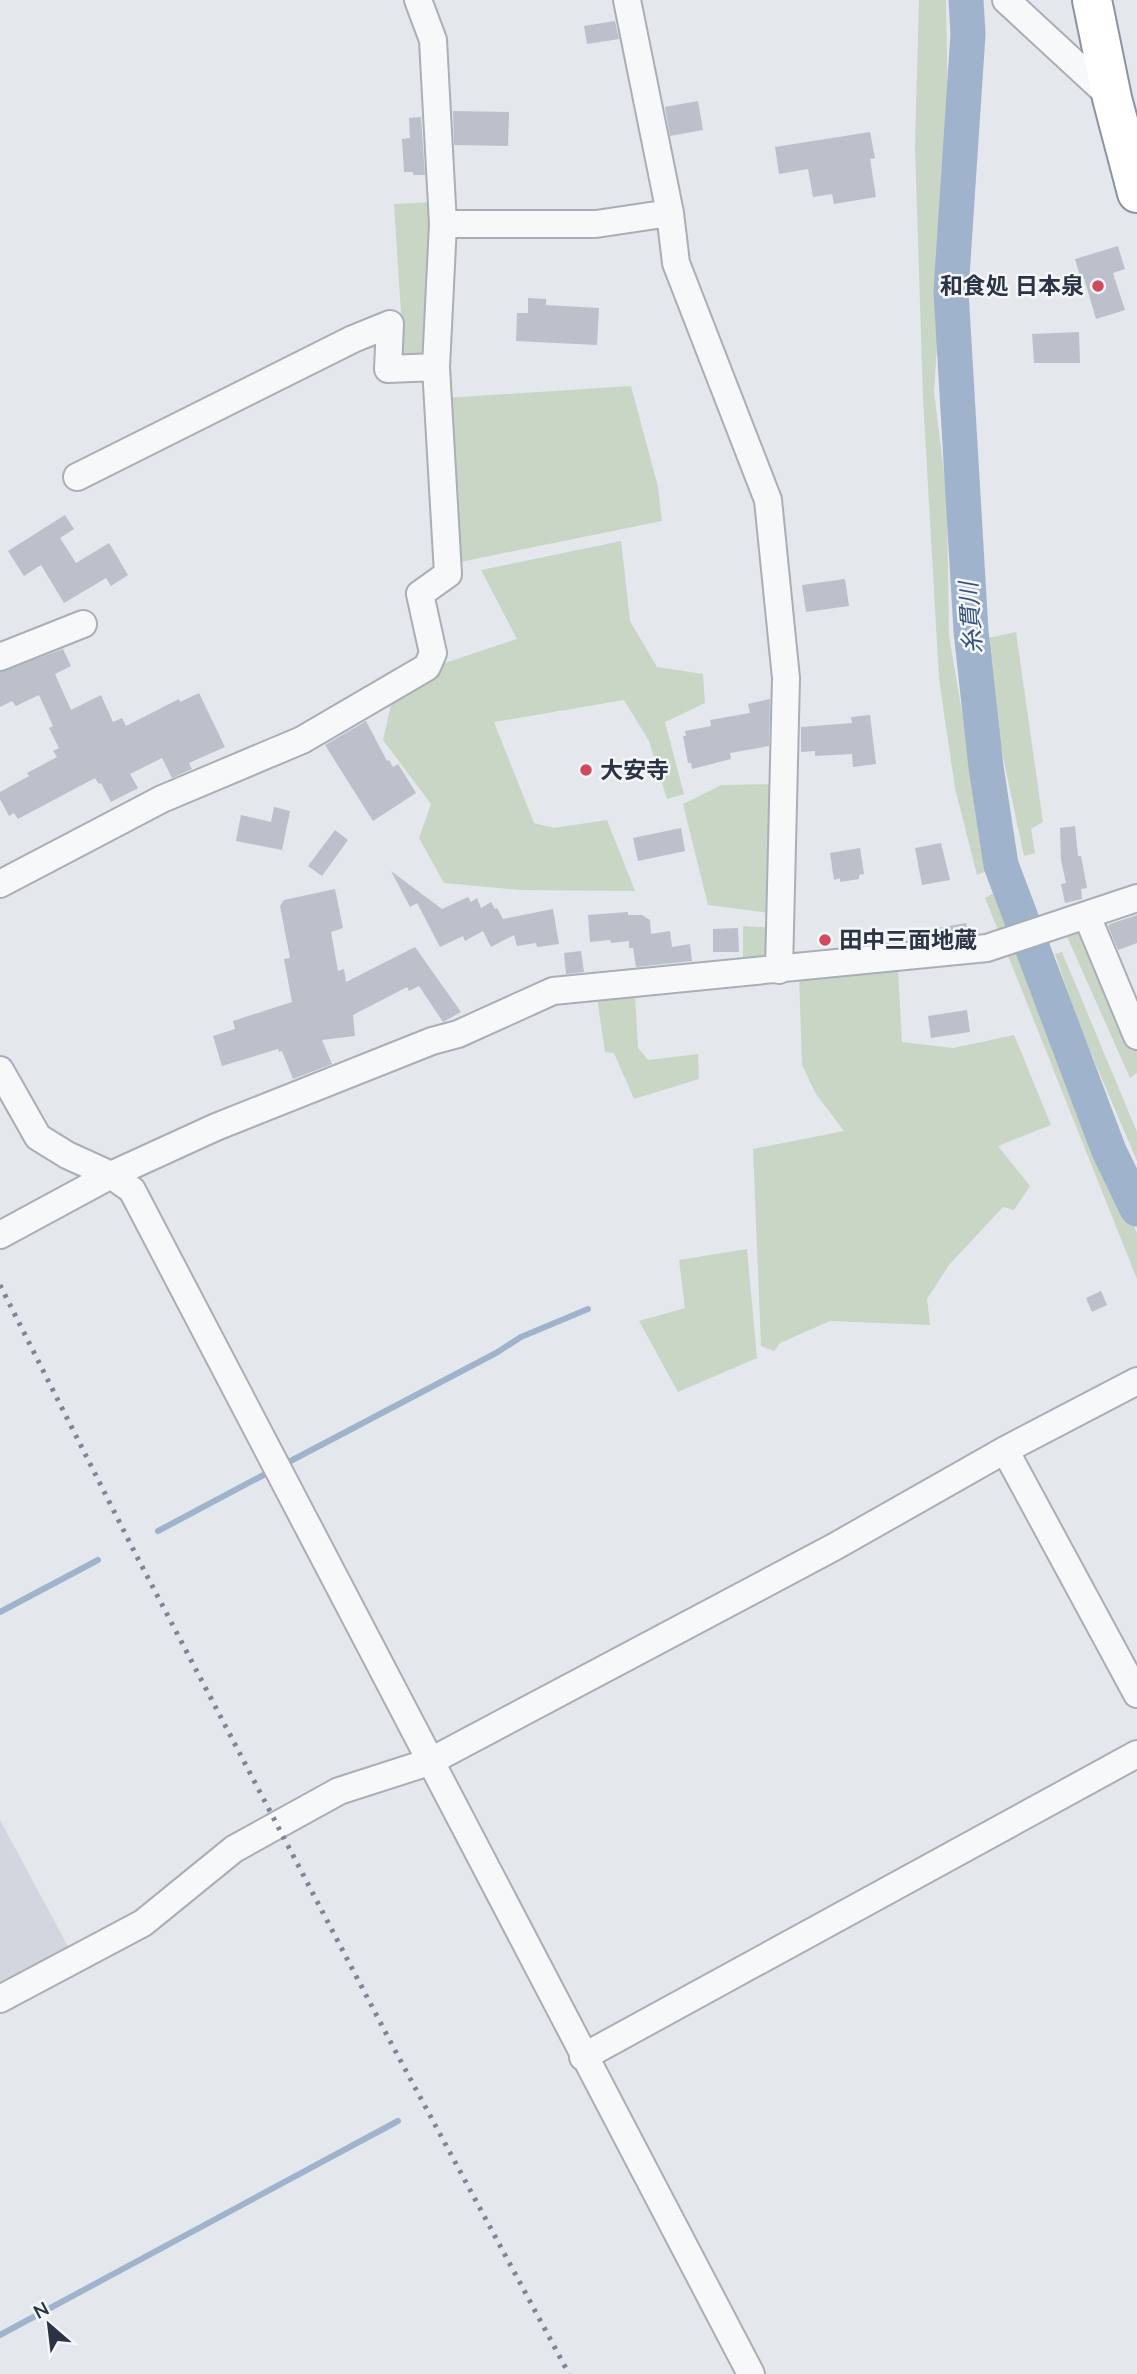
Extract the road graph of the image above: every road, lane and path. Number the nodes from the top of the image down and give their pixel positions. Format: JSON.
{"nodes":[{"id":1,"x":418,"y":0,"type":"edge"},
{"id":2,"x":627,"y":0,"type":"edge"},
{"id":3,"x":1006,"y":0,"type":"edge"},
{"id":4,"x":1092,"y":0,"type":"edge"},
{"id":5,"x":1112,"y":98,"type":"junction"},
{"id":6,"x":1136,"y":183,"type":"edge"},
{"id":7,"x":670,"y":213,"type":"junction"},
{"id":8,"x":443,"y":224,"type":"junction"},
{"id":9,"x":436,"y":367,"type":"junction"},
{"id":10,"x":77,"y":477,"type":"dead end"},
{"id":11,"x":83,"y":624,"type":"dead end"},
{"id":12,"x":0,"y":657,"type":"edge"},
{"id":13,"x":0,"y":884,"type":"edge"},
{"id":14,"x":1137,"y":898,"type":"edge"},
{"id":15,"x":1087,"y":916,"type":"junction"},
{"id":16,"x":779,"y":970,"type":"junction"},
{"id":17,"x":1136,"y":1033,"type":"edge"},
{"id":18,"x":0,"y":1070,"type":"edge"},
{"id":19,"x":111,"y":1175,"type":"junction"},
{"id":20,"x":0,"y":1235,"type":"edge"},
{"id":21,"x":1137,"y":1381,"type":"edge"},
{"id":22,"x":1004,"y":1450,"type":"junction"},
{"id":23,"x":1137,"y":1694,"type":"edge"},
{"id":24,"x":1137,"y":1754,"type":"edge"},
{"id":25,"x":429,"y":1762,"type":"junction"},
{"id":26,"x":0,"y":1999,"type":"edge"},
{"id":27,"x":583,"y":2057,"type":"junction"},
{"id":28,"x":751,"y":2374,"type":"edge"}],
"edges":[{"from":1,"to":8,"type":"street"},
{"from":2,"to":7,"type":"street"},
{"from":3,"to":5,"type":"street"},
{"from":4,"to":5,"type":"highway"},
{"from":5,"to":6,"type":"highway"},
{"from":7,"to":8,"type":"street"},
{"from":7,"to":16,"type":"street"},
{"from":8,"to":9,"type":"street"},
{"from":9,"to":10,"type":"street"},
{"from":9,"to":13,"type":"street"},
{"from":11,"to":12,"type":"street"},
{"from":14,"to":15,"type":"street"},
{"from":15,"to":16,"type":"street"},
{"from":15,"to":17,"type":"street"},
{"from":16,"to":19,"type":"street"},
{"from":18,"to":19,"type":"street"},
{"from":19,"to":20,"type":"street"},
{"from":19,"to":25,"type":"street"},
{"from":21,"to":22,"type":"street"},
{"from":22,"to":23,"type":"street"},
{"from":22,"to":25,"type":"street"},
{"from":24,"to":27,"type":"street"},
{"from":25,"to":26,"type":"street"},
{"from":25,"to":27,"type":"street"},
{"from":27,"to":28,"type":"street"}]}
